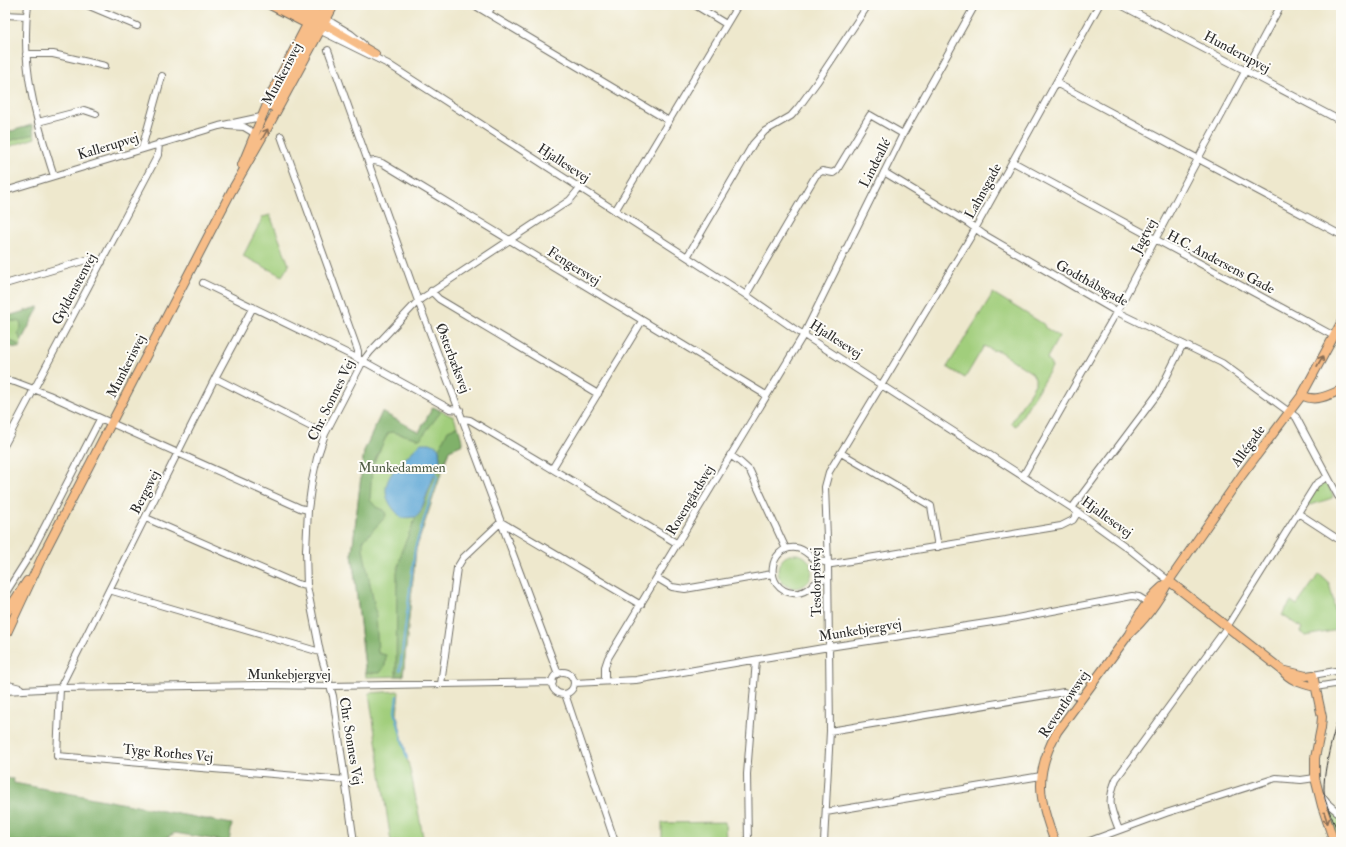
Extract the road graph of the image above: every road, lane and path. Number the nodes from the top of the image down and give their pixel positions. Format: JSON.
{"nodes":[{"id":1,"x":28,"y":5,"type":"edge"},
{"id":2,"x":87,"y":5,"type":"edge"},
{"id":3,"x":270,"y":5,"type":"edge"},
{"id":4,"x":283,"y":5,"type":"edge"},
{"id":5,"x":300,"y":5,"type":"edge"},
{"id":6,"x":326,"y":5,"type":"edge"},
{"id":7,"x":334,"y":5,"type":"edge"},
{"id":8,"x":474,"y":5,"type":"edge"},
{"id":9,"x":493,"y":5,"type":"edge"},
{"id":10,"x":695,"y":5,"type":"edge"},
{"id":11,"x":738,"y":5,"type":"edge"},
{"id":12,"x":868,"y":5,"type":"edge"},
{"id":13,"x":974,"y":5,"type":"edge"},
{"id":14,"x":1099,"y":5,"type":"edge"},
{"id":15,"x":1121,"y":5,"type":"edge"},
{"id":16,"x":1281,"y":5,"type":"edge"},
{"id":17,"x":488,"y":13,"type":"junction"},
{"id":18,"x":5,"y":14,"type":"edge"},
{"id":19,"x":26,"y":16,"type":"junction"},
{"id":20,"x":317,"y":20,"type":"edge"},
{"id":21,"x":726,"y":24,"type":"junction"},
{"id":22,"x":137,"y":26,"type":"dead end"},
{"id":23,"x":328,"y":50,"type":"dead end"},
{"id":24,"x":26,"y":54,"type":"junction"},
{"id":25,"x":376,"y":54,"type":"joint"},
{"id":26,"x":388,"y":64,"type":"junction"},
{"id":27,"x":105,"y":66,"type":"dead end"},
{"id":28,"x":1246,"y":70,"type":"junction"},
{"id":29,"x":162,"y":76,"type":"dead end"},
{"id":30,"x":1056,"y":83,"type":"junction"},
{"id":31,"x":96,"y":114,"type":"dead end"},
{"id":32,"x":260,"y":117,"type":"junction"},
{"id":33,"x":669,"y":120,"type":"junction"},
{"id":34,"x":1341,"y":121,"type":"edge"},
{"id":35,"x":38,"y":122,"type":"junction"},
{"id":36,"x":219,"y":126,"type":"junction"},
{"id":37,"x":254,"y":133,"type":"junction"},
{"id":38,"x":903,"y":134,"type":"junction"},
{"id":39,"x":281,"y":136,"type":"dead end"},
{"id":40,"x":159,"y":143,"type":"junction"},
{"id":41,"x":142,"y":148,"type":"junction"},
{"id":42,"x":1198,"y":159,"type":"junction"},
{"id":43,"x":368,"y":162,"type":"junction"},
{"id":44,"x":1013,"y":162,"type":"junction"},
{"id":45,"x":884,"y":172,"type":"junction"},
{"id":46,"x":54,"y":176,"type":"junction"},
{"id":47,"x":579,"y":189,"type":"junction"},
{"id":48,"x":5,"y":191,"type":"edge"},
{"id":49,"x":231,"y":192,"type":"junction"},
{"id":50,"x":615,"y":211,"type":"junction"},
{"id":51,"x":976,"y":229,"type":"junction"},
{"id":52,"x":1341,"y":235,"type":"edge"},
{"id":53,"x":510,"y":240,"type":"junction"},
{"id":54,"x":1155,"y":240,"type":"junction"},
{"id":55,"x":687,"y":257,"type":"junction"},
{"id":56,"x":102,"y":262,"type":"junction"},
{"id":57,"x":203,"y":283,"type":"dead end"},
{"id":58,"x":5,"y":284,"type":"edge"},
{"id":59,"x":431,"y":292,"type":"junction"},
{"id":60,"x":746,"y":295,"type":"junction"},
{"id":61,"x":418,"y":301,"type":"junction"},
{"id":62,"x":252,"y":307,"type":"junction"},
{"id":63,"x":1117,"y":312,"type":"junction"},
{"id":64,"x":642,"y":321,"type":"junction"},
{"id":65,"x":1341,"y":323,"type":"edge"},
{"id":66,"x":804,"y":334,"type":"junction"},
{"id":67,"x":1334,"y":336,"type":"junction"},
{"id":68,"x":1183,"y":344,"type":"junction"},
{"id":69,"x":360,"y":360,"type":"junction"},
{"id":70,"x":215,"y":378,"type":"junction"},
{"id":71,"x":5,"y":380,"type":"edge"},
{"id":72,"x":882,"y":385,"type":"junction"},
{"id":73,"x":34,"y":389,"type":"junction"},
{"id":74,"x":1341,"y":390,"type":"edge"},
{"id":75,"x":598,"y":394,"type":"junction"},
{"id":76,"x":766,"y":395,"type":"junction"},
{"id":77,"x":1302,"y":395,"type":"junction"},
{"id":78,"x":460,"y":410,"type":"junction"},
{"id":79,"x":1289,"y":412,"type":"junction"},
{"id":80,"x":100,"y":419,"type":"junction"},
{"id":81,"x":463,"y":419,"type":"junction"},
{"id":82,"x":111,"y":424,"type":"junction"},
{"id":83,"x":325,"y":434,"type":"junction"},
{"id":84,"x":5,"y":444,"type":"edge"},
{"id":85,"x":178,"y":453,"type":"junction"},
{"id":86,"x":841,"y":453,"type":"junction"},
{"id":87,"x":730,"y":455,"type":"junction"},
{"id":88,"x":552,"y":469,"type":"junction"},
{"id":89,"x":1024,"y":476,"type":"junction"},
{"id":90,"x":1327,"y":477,"type":"junction"},
{"id":91,"x":1341,"y":495,"type":"edge"},
{"id":92,"x":1072,"y":508,"type":"junction"},
{"id":93,"x":308,"y":510,"type":"junction"},
{"id":94,"x":1078,"y":512,"type":"junction"},
{"id":95,"x":1298,"y":513,"type":"junction"},
{"id":96,"x":146,"y":518,"type":"junction"},
{"id":97,"x":501,"y":522,"type":"junction"},
{"id":98,"x":1341,"y":541,"type":"edge"},
{"id":99,"x":678,"y":544,"type":"junction"},
{"id":100,"x":938,"y":547,"type":"junction"},
{"id":101,"x":786,"y":549,"type":"junction"},
{"id":102,"x":44,"y":553,"type":"junction"},
{"id":103,"x":828,"y":563,"type":"junction"},
{"id":104,"x":772,"y":574,"type":"junction"},
{"id":105,"x":658,"y":578,"type":"junction"},
{"id":106,"x":828,"y":578,"type":"junction"},
{"id":107,"x":1169,"y":581,"type":"junction"},
{"id":108,"x":307,"y":586,"type":"junction"},
{"id":109,"x":109,"y":590,"type":"junction"},
{"id":110,"x":5,"y":594,"type":"edge"},
{"id":111,"x":1147,"y":602,"type":"junction"},
{"id":112,"x":641,"y":605,"type":"junction"},
{"id":113,"x":5,"y":615,"type":"edge"},
{"id":114,"x":1227,"y":627,"type":"junction"},
{"id":115,"x":1128,"y":634,"type":"junction"},
{"id":116,"x":5,"y":637,"type":"edge"},
{"id":117,"x":829,"y":647,"type":"junction"},
{"id":118,"x":320,"y":652,"type":"junction"},
{"id":119,"x":756,"y":660,"type":"junction"},
{"id":120,"x":1282,"y":670,"type":"junction"},
{"id":121,"x":1341,"y":670,"type":"edge"},
{"id":122,"x":558,"y":674,"type":"junction"},
{"id":123,"x":1313,"y":675,"type":"junction"},
{"id":124,"x":605,"y":681,"type":"junction"},
{"id":125,"x":553,"y":682,"type":"junction"},
{"id":126,"x":574,"y":682,"type":"junction"},
{"id":127,"x":1341,"y":683,"type":"edge"},
{"id":128,"x":5,"y":684,"type":"edge"},
{"id":129,"x":441,"y":684,"type":"junction"},
{"id":130,"x":330,"y":686,"type":"junction"},
{"id":131,"x":1316,"y":687,"type":"junction"},
{"id":132,"x":60,"y":688,"type":"junction"},
{"id":133,"x":25,"y":689,"type":"junction"},
{"id":134,"x":5,"y":691,"type":"edge"},
{"id":135,"x":565,"y":694,"type":"junction"},
{"id":136,"x":1082,"y":698,"type":"junction"},
{"id":137,"x":830,"y":731,"type":"junction"},
{"id":138,"x":1041,"y":776,"type":"junction"},
{"id":139,"x":1315,"y":778,"type":"junction"},
{"id":140,"x":345,"y":780,"type":"junction"},
{"id":141,"x":1320,"y":793,"type":"junction"},
{"id":142,"x":826,"y":812,"type":"junction"},
{"id":143,"x":1341,"y":815,"type":"edge"},
{"id":144,"x":1119,"y":830,"type":"junction"},
{"id":145,"x":354,"y":842,"type":"edge"},
{"id":146,"x":615,"y":842,"type":"edge"},
{"id":147,"x":748,"y":842,"type":"edge"},
{"id":148,"x":824,"y":842,"type":"edge"},
{"id":149,"x":1055,"y":842,"type":"edge"},
{"id":150,"x":1087,"y":842,"type":"edge"},
{"id":151,"x":1334,"y":842,"type":"edge"}],
"edges":[{"from":1,"to":19,"type":"street"},
{"from":2,"to":22,"type":"street"},
{"from":3,"to":20,"type":"main road","name":"Hjallesevej"},
{"from":4,"to":20,"type":"main road"},
{"from":5,"to":20,"type":"main road","name":"Hjallesevej"},
{"from":6,"to":20,"type":"main road"},
{"from":7,"to":20,"type":"main road"},
{"from":8,"to":17,"type":"street"},
{"from":9,"to":17,"type":"street"},
{"from":10,"to":21,"type":"street"},
{"from":11,"to":21,"type":"street"},
{"from":12,"to":55,"type":"street"},
{"from":13,"to":38,"type":"street","name":"Lindeallé"},
{"from":14,"to":30,"type":"street","name":"Lahnsgade"},
{"from":15,"to":28,"type":"street","name":"Hunderupvej"},
{"from":16,"to":28,"type":"street","name":"Jagtvej"},
{"from":17,"to":33,"type":"street"},
{"from":18,"to":19,"type":"street"},
{"from":19,"to":24,"type":"street"},
{"from":20,"to":25,"type":"main road"},
{"from":20,"to":26,"type":"street","name":"Hjallesevej"},
{"from":20,"to":32,"type":"main road","name":"Munkerisvej"},
{"from":49,"to":20,"type":"main road","name":"Munkerisvej","one_way":true},
{"from":21,"to":33,"type":"street"},
{"from":23,"to":43,"type":"street","name":"Østerbæksvej"},
{"from":24,"to":27,"type":"street"},
{"from":24,"to":35,"type":"street"},
{"from":25,"to":26,"type":"street","name":"Hjallesevej"},
{"from":26,"to":47,"type":"street","name":"Hjallesevej"},
{"from":28,"to":34,"type":"street","name":"Hunderupvej"},
{"from":28,"to":42,"type":"street","name":"Jagtvej"},
{"from":29,"to":41,"type":"street"},
{"from":30,"to":42,"type":"street"},
{"from":30,"to":44,"type":"street","name":"Lahnsgade"},
{"from":31,"to":35,"type":"street"},
{"from":32,"to":36,"type":"street","name":"Kallerupvej"},
{"from":32,"to":37,"type":"main road","name":"Munkerisvej"},
{"from":33,"to":50,"type":"street"},
{"from":35,"to":46,"type":"street"},
{"from":36,"to":37,"type":"street","name":"Kallerupvej"},
{"from":36,"to":40,"type":"street","name":"Kallerupvej"},
{"from":37,"to":49,"type":"main road","name":"Munkerisvej"},
{"from":38,"to":45,"type":"street","name":"Lindeallé"},
{"from":38,"to":60,"type":"street"},
{"from":39,"to":69,"type":"street"},
{"from":40,"to":41,"type":"street","name":"Kallerupvej"},
{"from":40,"to":56,"type":"street","name":"Gyldenstenvej"},
{"from":41,"to":46,"type":"street","name":"Kallerupvej"},
{"from":42,"to":52,"type":"street"},
{"from":42,"to":54,"type":"street","name":"Jagtvej"},
{"from":43,"to":53,"type":"street","name":"Fengersvej"},
{"from":43,"to":61,"type":"street","name":"Østerbæksvej"},
{"from":44,"to":51,"type":"street","name":"Lahnsgade"},
{"from":44,"to":54,"type":"street","name":"H.C. Andersens Gade"},
{"from":45,"to":51,"type":"street","name":"Godthåbsgade"},
{"from":45,"to":66,"type":"street","name":"Lindeallé"},
{"from":46,"to":48,"type":"street","name":"Kallerupvej"},
{"from":47,"to":50,"type":"street","name":"Hjallesevej"},
{"from":47,"to":53,"type":"street","name":"Chr. Sonnes Vej"},
{"from":49,"to":82,"type":"main road","name":"Munkerisvej"},
{"from":50,"to":55,"type":"street","name":"Hjallesevej"},
{"from":51,"to":63,"type":"street","name":"Godthåbsgade"},
{"from":51,"to":72,"type":"street","name":"Lahnsgade"},
{"from":53,"to":59,"type":"street","name":"Chr. Sonnes Vej"},
{"from":53,"to":64,"type":"street","name":"Fengersvej"},
{"from":54,"to":63,"type":"street","name":"Jagtvej"},
{"from":54,"to":67,"type":"street","name":"H.C. Andersens Gade"},
{"from":55,"to":60,"type":"street","name":"Hjallesevej"},
{"from":56,"to":58,"type":"street"},
{"from":56,"to":73,"type":"street","name":"Gyldenstenvej"},
{"from":57,"to":62,"type":"street"},
{"from":59,"to":61,"type":"street","name":"Chr. Sonnes Vej"},
{"from":59,"to":75,"type":"street"},
{"from":60,"to":66,"type":"street","name":"Hjallesevej"},
{"from":61,"to":69,"type":"street","name":"Chr. Sonnes Vej"},
{"from":61,"to":78,"type":"street","name":"Østerbæksvej"},
{"from":62,"to":69,"type":"street"},
{"from":62,"to":70,"type":"street","name":"Bergsvej"},
{"from":63,"to":68,"type":"street","name":"Godthåbsgade"},
{"from":63,"to":89,"type":"street","name":"Jagtvej"},
{"from":64,"to":75,"type":"street"},
{"from":64,"to":76,"type":"street","name":"Fengersvej"},
{"from":65,"to":67,"type":"main road","name":"Allégade"},
{"from":66,"to":72,"type":"street","name":"Hjallesevej"},
{"from":66,"to":76,"type":"street","name":"Rosengårdsvej"},
{"from":77,"to":67,"type":"main road","name":"Allégade","one_way":true},
{"from":68,"to":79,"type":"street","name":"Godthåbsgade"},
{"from":68,"to":92,"type":"street"},
{"from":69,"to":78,"type":"street"},
{"from":69,"to":83,"type":"street","name":"Chr. Sonnes Vej"},
{"from":70,"to":83,"type":"street"},
{"from":70,"to":85,"type":"street","name":"Bergsvej"},
{"from":71,"to":73,"type":"street"},
{"from":72,"to":86,"type":"street","name":"Tesdorpfsvej"},
{"from":72,"to":89,"type":"street","name":"Hjallesevej"},
{"from":73,"to":80,"type":"street"},
{"from":73,"to":84,"type":"street","name":"Gyldenstenvej"},
{"from":74,"to":77,"type":"main road"},
{"from":75,"to":88,"type":"street"},
{"from":76,"to":87,"type":"street","name":"Rosengårdsvej"},
{"from":77,"to":79,"type":"main road","name":"Allégade"},
{"from":78,"to":81,"type":"street","name":"Østerbæksvej"},
{"from":79,"to":90,"type":"street","name":"Godthåbsgade"},
{"from":79,"to":107,"type":"main road","name":"Allégade"},
{"from":80,"to":82,"type":"street"},
{"from":80,"to":110,"type":"street"},
{"from":81,"to":88,"type":"street"},
{"from":81,"to":97,"type":"street","name":"Østerbæksvej"},
{"from":82,"to":85,"type":"street"},
{"from":82,"to":102,"type":"main road","name":"Munkerisvej"},
{"from":83,"to":93,"type":"street","name":"Chr. Sonnes Vej"},
{"from":85,"to":93,"type":"street"},
{"from":85,"to":96,"type":"street","name":"Bergsvej"},
{"from":86,"to":100,"type":"street"},
{"from":86,"to":103,"type":"street","name":"Tesdorpfsvej"},
{"from":87,"to":99,"type":"street","name":"Rosengårdsvej"},
{"from":87,"to":101,"type":"street"},
{"from":88,"to":99,"type":"street"},
{"from":89,"to":92,"type":"street","name":"Hjallesevej"},
{"from":90,"to":91,"type":"street","name":"Godthåbsgade"},
{"from":90,"to":95,"type":"street"},
{"from":92,"to":94,"type":"street","name":"Hjallesevej"},
{"from":93,"to":108,"type":"street","name":"Chr. Sonnes Vej"},
{"from":94,"to":100,"type":"street"},
{"from":94,"to":107,"type":"street","name":"Hjallesevej"},
{"from":95,"to":98,"type":"street"},
{"from":95,"to":114,"type":"street"},
{"from":96,"to":108,"type":"street"},
{"from":96,"to":109,"type":"street","name":"Bergsvej"},
{"from":97,"to":112,"type":"street"},
{"from":97,"to":122,"type":"street","name":"Østerbæksvej"},
{"from":97,"to":129,"type":"street"},
{"from":99,"to":105,"type":"street","name":"Rosengårdsvej"},
{"from":100,"to":103,"type":"street"},
{"from":101,"to":103,"type":"street"},
{"from":101,"to":104,"type":"street"},
{"from":102,"to":113,"type":"main road","name":"Munkerisvej"},
{"from":102,"to":116,"type":"main road","name":"Munkerisvej"},
{"from":103,"to":106,"type":"street","name":"Tesdorpfsvej"},
{"from":104,"to":105,"type":"street"},
{"from":104,"to":106,"type":"street"},
{"from":105,"to":112,"type":"street","name":"Rosengårdsvej"},
{"from":106,"to":117,"type":"street","name":"Tesdorpfsvej"},
{"from":107,"to":111,"type":"main road","name":"Reventlowsvej"},
{"from":107,"to":114,"type":"main road","name":"Hjallesevej"},
{"from":107,"to":115,"type":"main road","name":"Reventlowsvej"},
{"from":108,"to":118,"type":"street","name":"Chr. Sonnes Vej"},
{"from":109,"to":118,"type":"street"},
{"from":109,"to":132,"type":"street","name":"Bergsvej"},
{"from":111,"to":115,"type":"main road","name":"Reventlowsvej"},
{"from":111,"to":117,"type":"street","name":"Munkebjergvej"},
{"from":112,"to":124,"type":"street","name":"Rosengårdsvej"},
{"from":114,"to":120,"type":"main road","name":"Hjallesevej"},
{"from":114,"to":144,"type":"street"},
{"from":115,"to":136,"type":"main road","name":"Reventlowsvej"},
{"from":117,"to":119,"type":"street","name":"Munkebjergvej"},
{"from":117,"to":137,"type":"street","name":"Tesdorpfsvej"},
{"from":118,"to":130,"type":"street","name":"Chr. Sonnes Vej"},
{"from":119,"to":124,"type":"street","name":"Munkebjergvej"},
{"from":119,"to":147,"type":"street"},
{"from":120,"to":123,"type":"main road"},
{"from":120,"to":131,"type":"main road","name":"Hjallesevej"},
{"from":121,"to":123,"type":"street"},
{"from":122,"to":125,"type":"street"},
{"from":122,"to":126,"type":"street"},
{"from":123,"to":131,"type":"main road"},
{"from":124,"to":126,"type":"street","name":"Munkebjergvej"},
{"from":125,"to":129,"type":"street","name":"Munkebjergvej"},
{"from":125,"to":135,"type":"street"},
{"from":126,"to":135,"type":"street"},
{"from":127,"to":131,"type":"street"},
{"from":128,"to":133,"type":"street","name":"Munkebjergvej"},
{"from":129,"to":130,"type":"street","name":"Munkebjergvej"},
{"from":130,"to":132,"type":"street","name":"Munkebjergvej"},
{"from":130,"to":140,"type":"street","name":"Chr. Sonnes Vej"},
{"from":131,"to":139,"type":"main road"},
{"from":132,"to":133,"type":"street","name":"Munkebjergvej"},
{"from":132,"to":140,"type":"street","name":"Tyge Rothes Vej"},
{"from":133,"to":134,"type":"street","name":"Munkebjergvej"},
{"from":135,"to":146,"type":"street"},
{"from":136,"to":137,"type":"street"},
{"from":136,"to":138,"type":"main road","name":"Reventlowsvej"},
{"from":137,"to":142,"type":"street","name":"Tesdorpfsvej"},
{"from":138,"to":142,"type":"street"},
{"from":138,"to":149,"type":"main road","name":"Reventlowsvej"},
{"from":139,"to":141,"type":"main road"},
{"from":139,"to":144,"type":"street"},
{"from":140,"to":145,"type":"street","name":"Chr. Sonnes Vej"},
{"from":141,"to":143,"type":"street"},
{"from":141,"to":151,"type":"main road","one_way":true},
{"from":142,"to":148,"type":"street","name":"Tesdorpfsvej"},
{"from":144,"to":150,"type":"street"}]}
